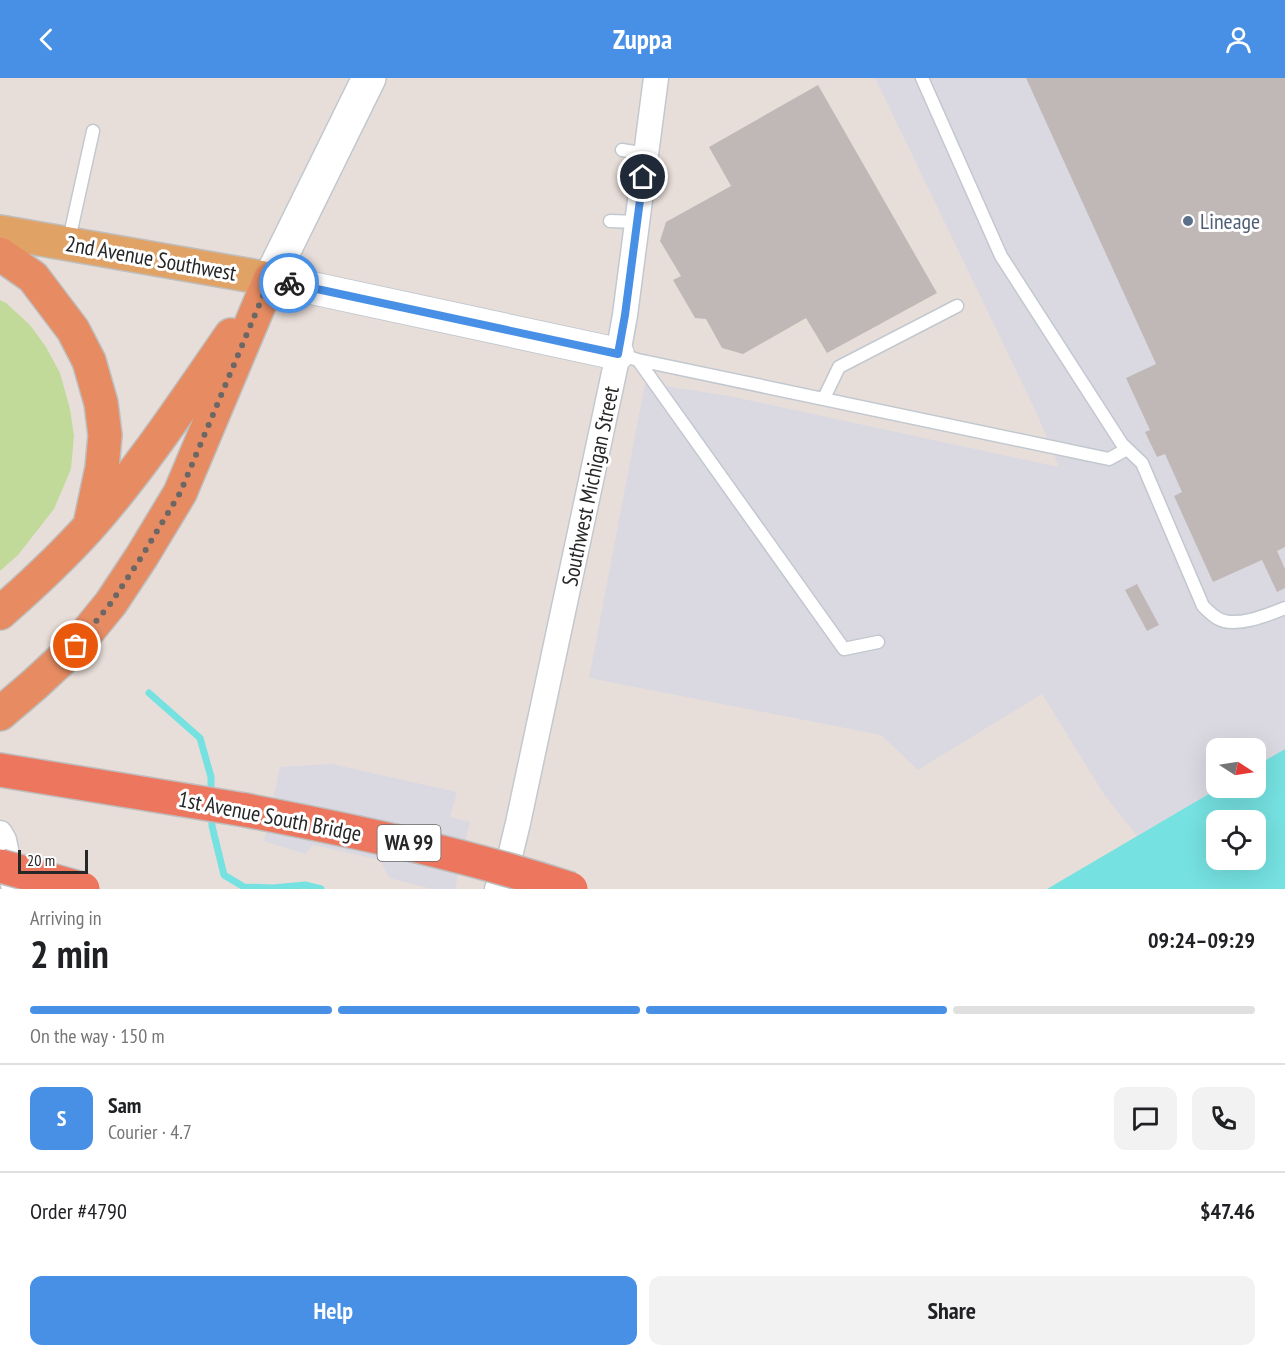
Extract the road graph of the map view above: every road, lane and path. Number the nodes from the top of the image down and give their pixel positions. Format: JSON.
{"nodes":[{"id":1,"x":369,"y":78,"type":"edge"},
{"id":2,"x":656,"y":78,"type":"edge"},
{"id":3,"x":922,"y":78,"type":"edge"},
{"id":4,"x":93,"y":130,"type":"dead end"},
{"id":5,"x":622,"y":150,"type":"dead end"},
{"id":6,"x":646,"y":154,"type":"junction"},
{"id":7,"x":610,"y":221,"type":"dead end"},
{"id":8,"x":637,"y":222,"type":"junction"},
{"id":9,"x":0,"y":232,"type":"edge"},
{"id":10,"x":68,"y":244,"type":"junction"},
{"id":11,"x":0,"y":254,"type":"edge"},
{"id":12,"x":270,"y":279,"type":"junction"},
{"id":13,"x":957,"y":306,"type":"dead end"},
{"id":14,"x":628,"y":357,"type":"junction"},
{"id":15,"x":824,"y":398,"type":"junction"},
{"id":16,"x":1127,"y":448,"type":"junction"},
{"id":17,"x":89,"y":527,"type":"junction"},
{"id":18,"x":1285,"y":608,"type":"edge"},
{"id":19,"x":0,"y":613,"type":"edge"},
{"id":20,"x":878,"y":642,"type":"dead end"},
{"id":21,"x":0,"y":714,"type":"edge"},
{"id":22,"x":0,"y":770,"type":"edge"},
{"id":23,"x":0,"y":833,"type":"edge"},
{"id":24,"x":0,"y":866,"type":"edge"},
{"id":25,"x":16,"y":889,"type":"edge"},
{"id":26,"x":83,"y":889,"type":"edge"},
{"id":27,"x":497,"y":889,"type":"edge"},
{"id":28,"x":571,"y":889,"type":"edge"}],
"edges":[{"from":1,"to":12,"type":"main road"},
{"from":2,"to":6,"type":"street","name":"Southwest Michigan Street"},
{"from":3,"to":16,"type":"lane"},
{"from":4,"to":10,"type":"lane"},
{"from":5,"to":6,"type":"lane"},
{"from":6,"to":8,"type":"street","name":"Southwest Michigan Street"},
{"from":7,"to":8,"type":"lane"},
{"from":8,"to":14,"type":"street","name":"Southwest Michigan Street"},
{"from":9,"to":10,"type":"main road","name":"2nd Avenue Southwest"},
{"from":10,"to":12,"type":"main road","name":"2nd Avenue Southwest"},
{"from":11,"to":17,"type":"highway"},
{"from":12,"to":14,"type":"street","name":"2nd Avenue Southwest"},
{"from":12,"to":17,"type":"highway"},
{"from":12,"to":21,"type":"highway"},
{"from":13,"to":15,"type":"lane"},
{"from":14,"to":15,"type":"lane"},
{"from":14,"to":20,"type":"lane"},
{"from":14,"to":27,"type":"street","name":"Southwest Michigan Street"},
{"from":15,"to":16,"type":"lane"},
{"from":16,"to":18,"type":"lane"},
{"from":17,"to":19,"type":"highway"},
{"from":22,"to":28,"type":"highway","name":"1st Avenue South Bridge","number":"WA 99","bridge":true},
{"from":23,"to":25,"type":"street"},
{"from":24,"to":26,"type":"highway","bridge":true}]}
